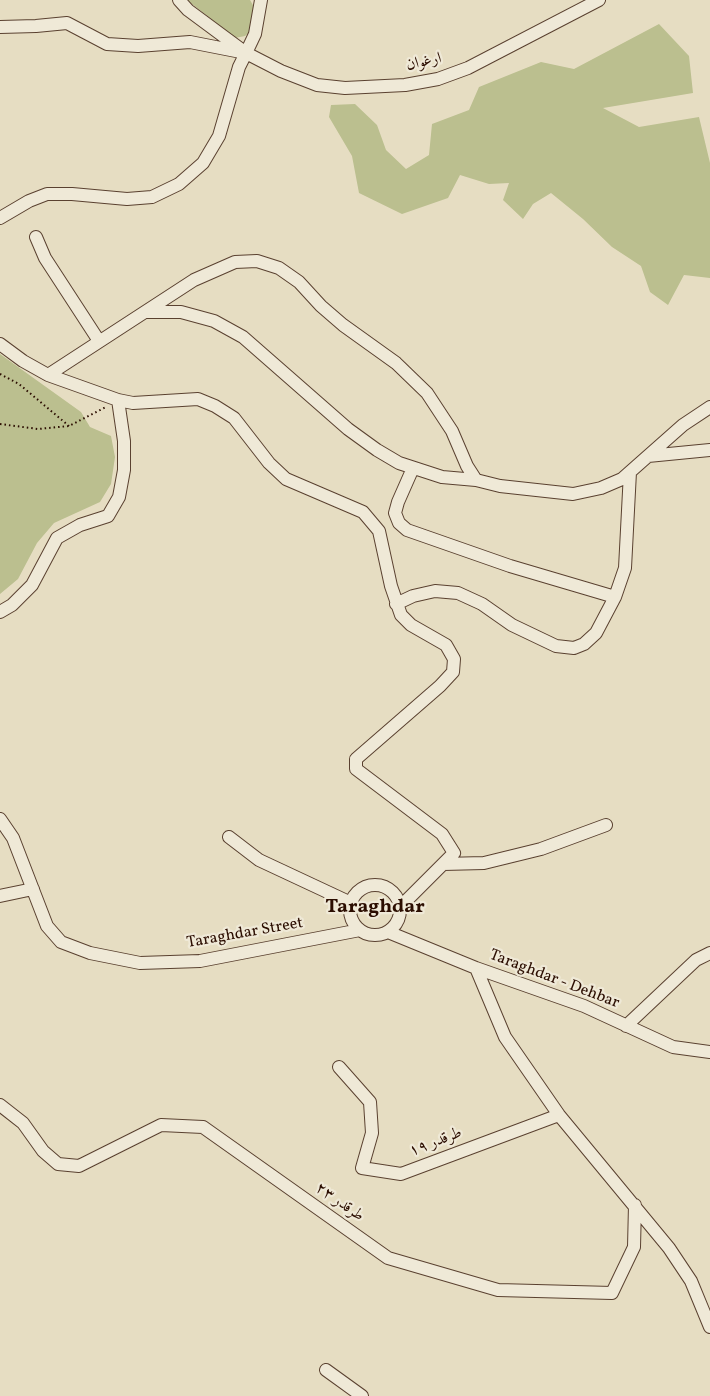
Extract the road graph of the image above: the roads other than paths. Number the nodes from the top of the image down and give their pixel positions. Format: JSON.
{"nodes":[{"id":1,"x":179,"y":0,"type":"edge"},
{"id":2,"x":261,"y":0,"type":"edge"},
{"id":3,"x":599,"y":0,"type":"edge"},
{"id":4,"x":0,"y":27,"type":"edge"},
{"id":5,"x":246,"y":53,"type":"junction"},
{"id":6,"x":0,"y":218,"type":"edge"},
{"id":7,"x":36,"y":237,"type":"dead end"},
{"id":8,"x":146,"y":312,"type":"junction"},
{"id":9,"x":99,"y":341,"type":"junction"},
{"id":10,"x":0,"y":344,"type":"edge"},
{"id":11,"x":48,"y":375,"type":"junction"},
{"id":12,"x":118,"y":400,"type":"junction"},
{"id":13,"x":710,"y":407,"type":"edge"},
{"id":14,"x":710,"y":450,"type":"edge"},
{"id":15,"x":648,"y":456,"type":"junction"},
{"id":16,"x":413,"y":468,"type":"junction"},
{"id":17,"x":630,"y":472,"type":"junction"},
{"id":18,"x":476,"y":480,"type":"junction"},
{"id":19,"x":615,"y":597,"type":"junction"},
{"id":20,"x":396,"y":604,"type":"junction"},
{"id":21,"x":0,"y":612,"type":"edge"},
{"id":22,"x":0,"y":819,"type":"edge"},
{"id":23,"x":606,"y":825,"type":"dead end"},
{"id":24,"x":229,"y":837,"type":"dead end"},
{"id":25,"x":442,"y":864,"type":"junction"},
{"id":26,"x":33,"y":889,"type":"junction"},
{"id":27,"x":0,"y":896,"type":"edge"},
{"id":28,"x":351,"y":903,"type":"junction"},
{"id":29,"x":400,"y":907,"type":"junction"},
{"id":30,"x":360,"y":930,"type":"junction"},
{"id":31,"x":388,"y":932,"type":"junction"},
{"id":32,"x":710,"y":952,"type":"edge"},
{"id":33,"x":476,"y":968,"type":"junction"},
{"id":34,"x":626,"y":1026,"type":"junction"},
{"id":35,"x":710,"y":1052,"type":"edge"},
{"id":36,"x":339,"y":1067,"type":"dead end"},
{"id":37,"x":0,"y":1105,"type":"edge"},
{"id":38,"x":559,"y":1115,"type":"junction"},
{"id":39,"x":635,"y":1205,"type":"junction"},
{"id":40,"x":710,"y":1327,"type":"edge"},
{"id":41,"x":326,"y":1370,"type":"dead end"},
{"id":42,"x":362,"y":1396,"type":"edge"}],
"edges":[{"from":1,"to":5,"type":"street"},
{"from":2,"to":5,"type":"street"},
{"from":3,"to":5,"type":"street","name":"ارغوان"},
{"from":4,"to":5,"type":"street"},
{"from":5,"to":6,"type":"street"},
{"from":7,"to":9,"type":"street"},
{"from":8,"to":9,"type":"street"},
{"from":8,"to":16,"type":"street"},
{"from":8,"to":18,"type":"street"},
{"from":9,"to":11,"type":"street"},
{"from":10,"to":11,"type":"street"},
{"from":11,"to":12,"type":"street"},
{"from":12,"to":20,"type":"street"},
{"from":12,"to":21,"type":"street"},
{"from":13,"to":15,"type":"street"},
{"from":14,"to":15,"type":"street"},
{"from":15,"to":17,"type":"street"},
{"from":16,"to":18,"type":"street"},
{"from":16,"to":19,"type":"street"},
{"from":17,"to":18,"type":"street"},
{"from":17,"to":19,"type":"street"},
{"from":19,"to":20,"type":"street"},
{"from":20,"to":25,"type":"street"},
{"from":22,"to":26,"type":"street","name":"Taraghdar Street"},
{"from":23,"to":25,"type":"street"},
{"from":24,"to":28,"type":"street"},
{"from":25,"to":29,"type":"street"},
{"from":26,"to":27,"type":"street"},
{"from":26,"to":30,"type":"street","name":"Taraghdar Street"},
{"from":28,"to":29,"type":"street"},
{"from":28,"to":30,"type":"street"},
{"from":29,"to":31,"type":"street"},
{"from":30,"to":31,"type":"street"},
{"from":31,"to":33,"type":"street","name":"Taraghdar - Dehbar"},
{"from":32,"to":34,"type":"street"},
{"from":33,"to":34,"type":"street","name":"Taraghdar - Dehbar"},
{"from":33,"to":38,"type":"street"},
{"from":34,"to":35,"type":"street","name":"Taraghdar - Dehbar"},
{"from":36,"to":38,"type":"street","name":"طرقدر ۱۹"},
{"from":37,"to":39,"type":"street","name":"طرقدر ۲۳"},
{"from":38,"to":39,"type":"street"},
{"from":39,"to":40,"type":"street"},
{"from":41,"to":42,"type":"street"}]}
